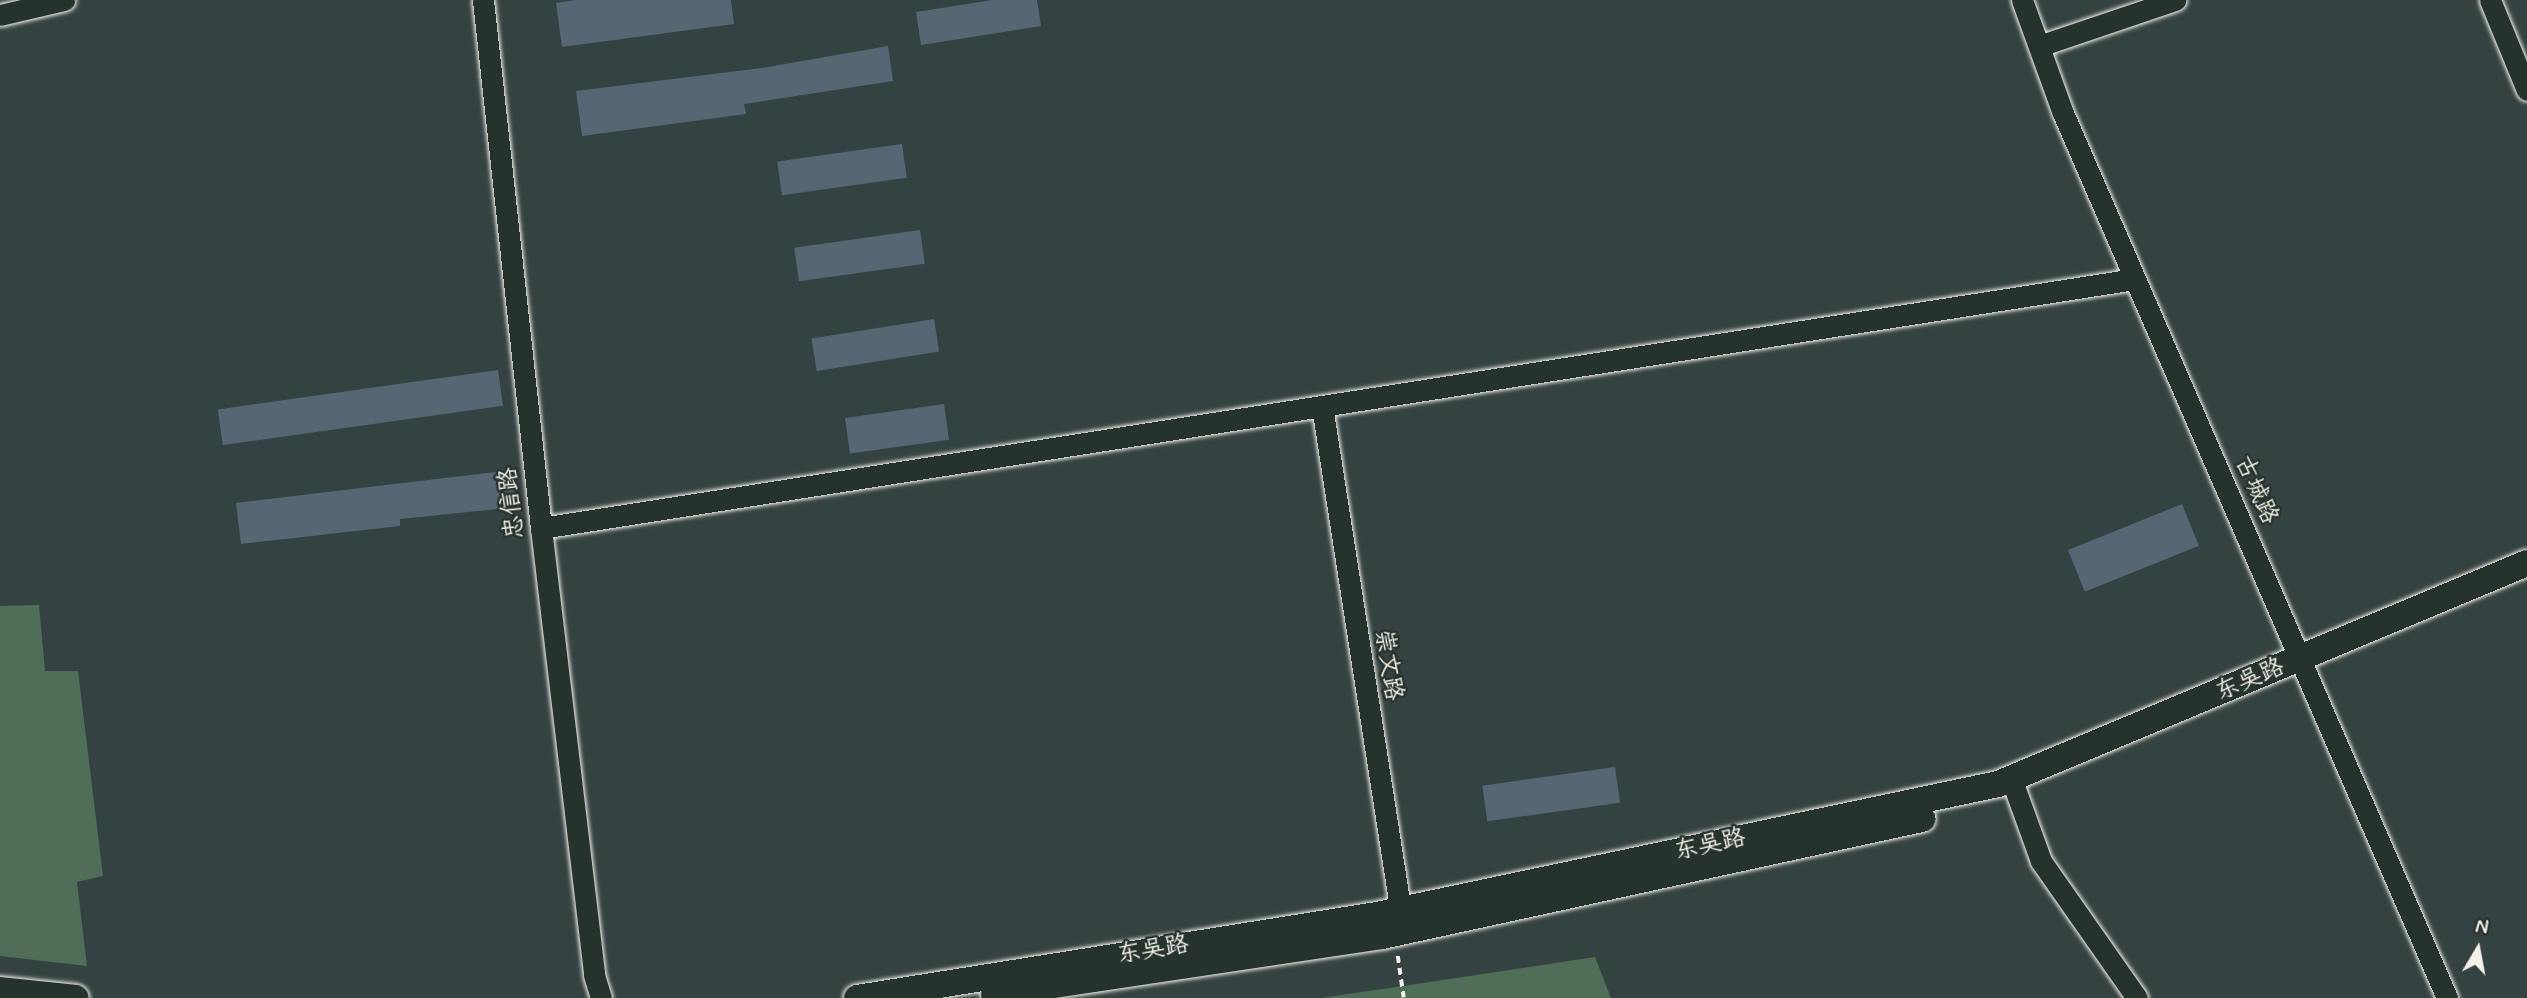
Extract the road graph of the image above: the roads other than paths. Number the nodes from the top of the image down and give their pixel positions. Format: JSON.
{"nodes":[{"id":1,"x":64,"y":0,"type":"edge"},
{"id":2,"x":483,"y":0,"type":"edge"},
{"id":3,"x":2022,"y":0,"type":"edge"},
{"id":4,"x":2175,"y":0,"type":"edge"},
{"id":5,"x":2490,"y":0,"type":"edge"},
{"id":6,"x":0,"y":15,"type":"edge"},
{"id":7,"x":2039,"y":46,"type":"junction"},
{"id":8,"x":2527,"y":90,"type":"edge"},
{"id":9,"x":2135,"y":279,"type":"junction"},
{"id":10,"x":1322,"y":406,"type":"junction"},
{"id":11,"x":541,"y":528,"type":"junction"},
{"id":12,"x":2527,"y":563,"type":"edge"},
{"id":13,"x":2527,"y":582,"type":"edge"},
{"id":14,"x":2304,"y":667,"type":"junction"},
{"id":15,"x":2014,"y":787,"type":"junction"},
{"id":16,"x":1399,"y":925,"type":"junction"},
{"id":17,"x":0,"y":990,"type":"edge"},
{"id":18,"x":76,"y":998,"type":"edge"},
{"id":19,"x":601,"y":998,"type":"edge"},
{"id":20,"x":857,"y":998,"type":"edge"},
{"id":21,"x":964,"y":998,"type":"edge"},
{"id":22,"x":2137,"y":998,"type":"edge"},
{"id":23,"x":2447,"y":998,"type":"edge"}],
"edges":[{"from":1,"to":6,"type":"street"},
{"from":2,"to":11,"type":"street","name":"忠信路"},
{"from":3,"to":7,"type":"street","name":"古城路"},
{"from":4,"to":7,"type":"street"},
{"from":5,"to":8,"type":"street"},
{"from":7,"to":9,"type":"street","name":"古城路"},
{"from":9,"to":10,"type":"street"},
{"from":9,"to":14,"type":"street","name":"古城路"},
{"from":10,"to":11,"type":"street"},
{"from":10,"to":16,"type":"street","name":"崇文路"},
{"from":11,"to":19,"type":"street","name":"忠信路"},
{"from":12,"to":14,"type":"main road","name":"东吴路"},
{"from":13,"to":14,"type":"main road","name":"东吴路"},
{"from":14,"to":15,"type":"main road","name":"东吴路"},
{"from":14,"to":23,"type":"street","name":"古城路"},
{"from":15,"to":16,"type":"main road","name":"东吴路"},
{"from":15,"to":22,"type":"street"},
{"from":16,"to":20,"type":"main road","name":"东吴路"},
{"from":16,"to":21,"type":"main road","name":"东吴路"},
{"from":17,"to":18,"type":"main road"}]}
